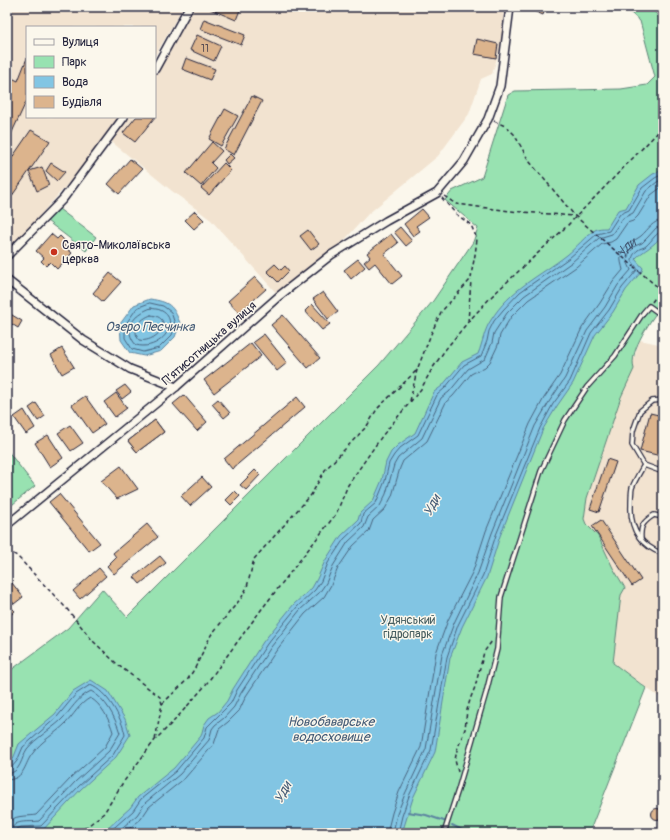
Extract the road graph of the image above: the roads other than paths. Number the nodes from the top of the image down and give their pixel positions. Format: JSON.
{"nodes":[{"id":1,"x":189,"y":7,"type":"edge"},
{"id":2,"x":510,"y":7,"type":"edge"},
{"id":3,"x":156,"y":67,"type":"edge"},
{"id":4,"x":123,"y":118,"type":"edge"},
{"id":5,"x":7,"y":256,"type":"edge"},
{"id":6,"x":7,"y":280,"type":"edge"},
{"id":7,"x":663,"y":316,"type":"edge"},
{"id":8,"x":176,"y":387,"type":"junction"},
{"id":9,"x":663,"y":400,"type":"edge"},
{"id":10,"x":644,"y":465,"type":"junction"},
{"id":11,"x":663,"y":472,"type":"edge"},
{"id":12,"x":663,"y":517,"type":"edge"},
{"id":13,"x":7,"y":525,"type":"edge"},
{"id":14,"x":641,"y":540,"type":"junction"},
{"id":15,"x":654,"y":551,"type":"junction"},
{"id":16,"x":663,"y":554,"type":"edge"},
{"id":17,"x":663,"y":558,"type":"edge"},
{"id":18,"x":444,"y":833,"type":"edge"}],
"edges":[{"from":1,"to":3,"type":"street"},
{"from":2,"to":8,"type":"street","name":"П’ятисотницька вулиця"},
{"from":4,"to":5,"type":"street"},
{"from":6,"to":8,"type":"street"},
{"from":7,"to":18,"type":"lane"},
{"from":8,"to":13,"type":"street","name":"П’ятисотницька вулиця"},
{"from":9,"to":10,"type":"lane"},
{"from":10,"to":11,"type":"lane"},
{"from":10,"to":14,"type":"lane"},
{"from":12,"to":14,"type":"lane"},
{"from":14,"to":15,"type":"lane"},
{"from":15,"to":16,"type":"lane"},
{"from":15,"to":17,"type":"lane"}]}
